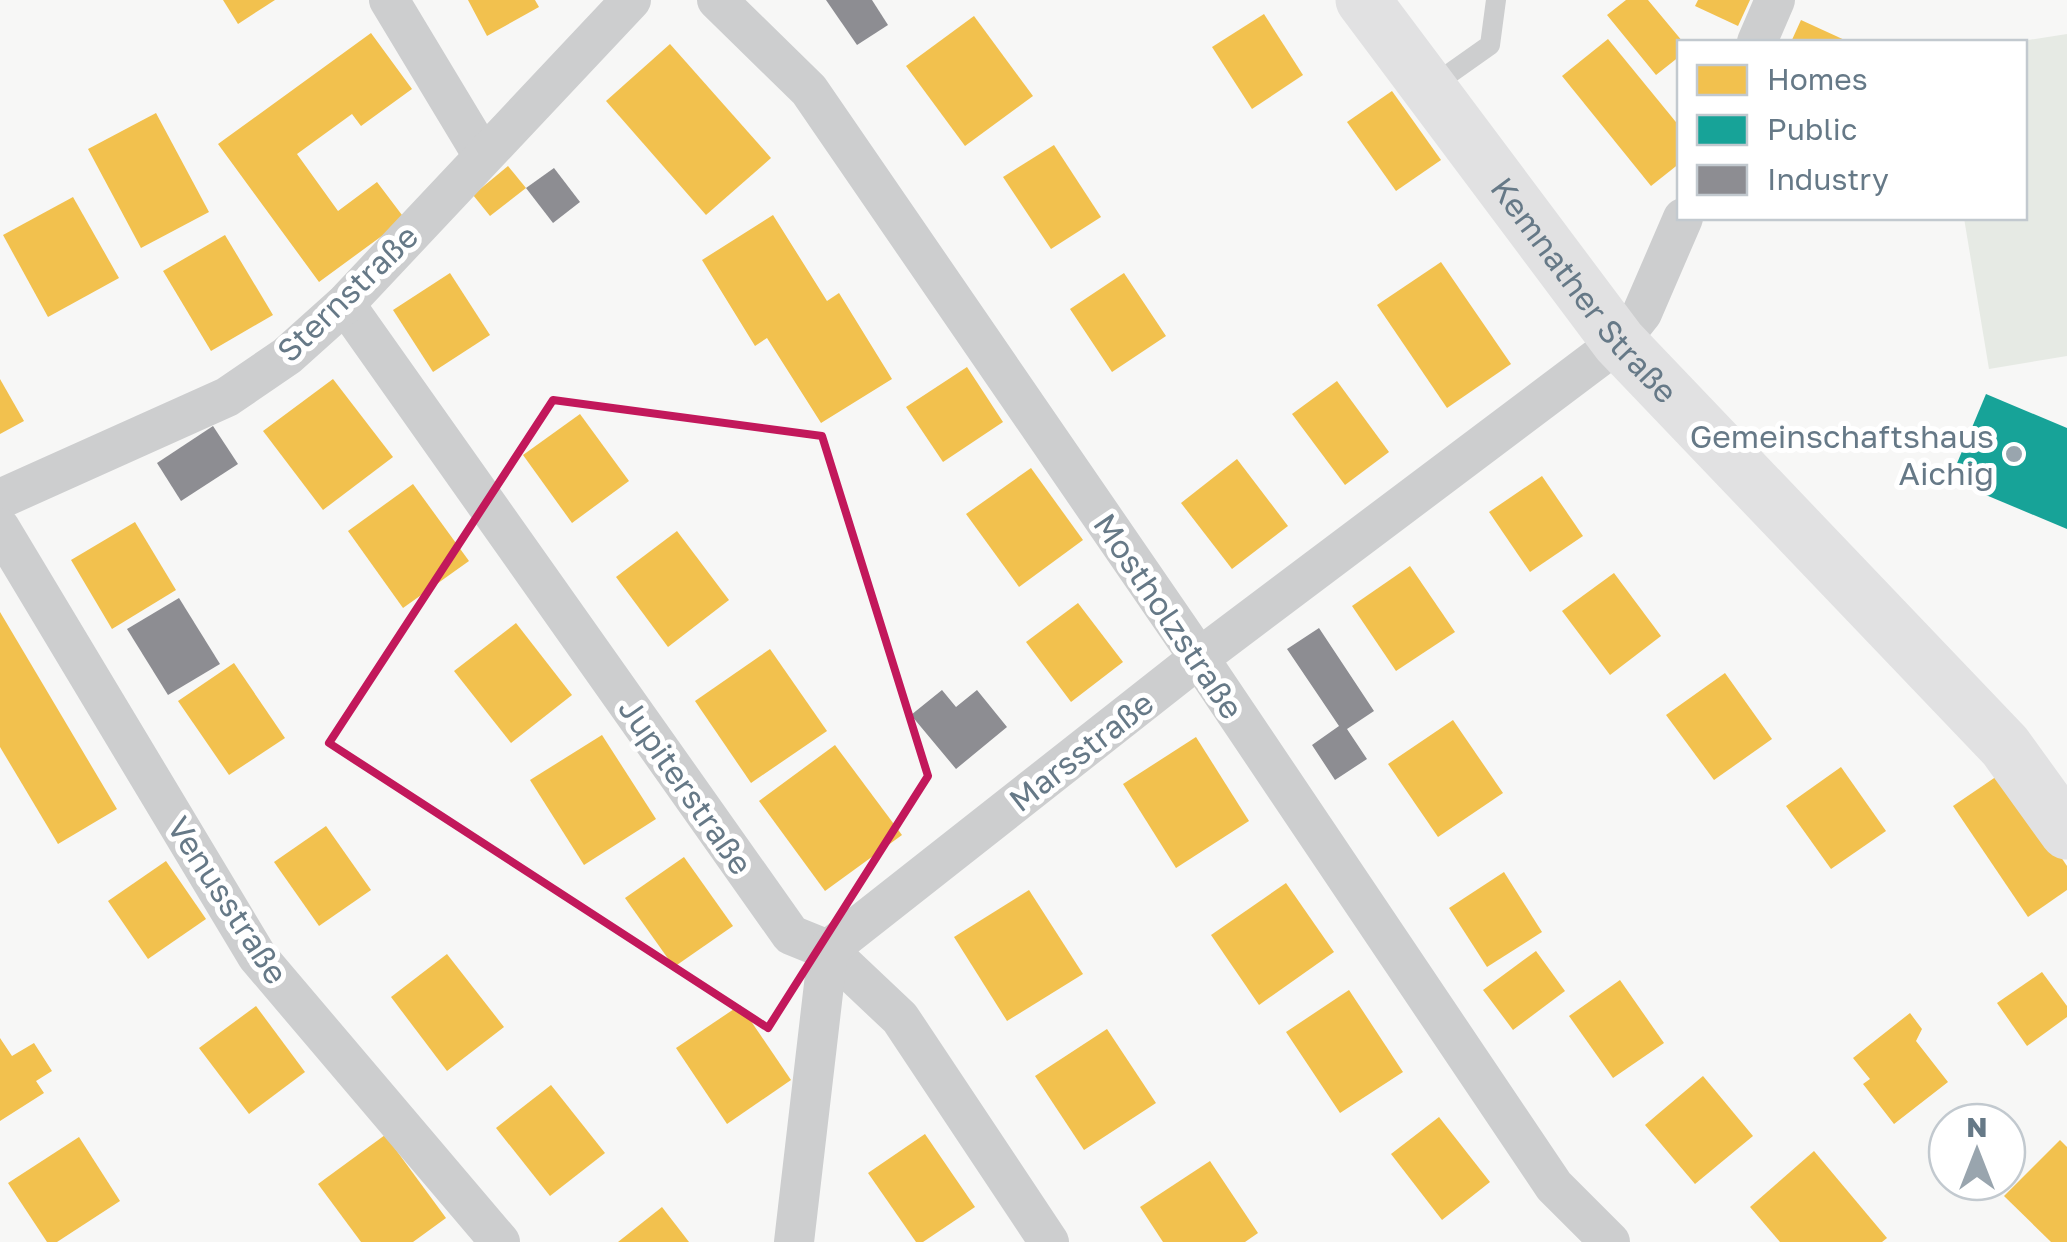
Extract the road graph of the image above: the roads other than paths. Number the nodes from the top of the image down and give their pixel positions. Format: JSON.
{"nodes":[{"id":1,"x":389,"y":0,"type":"edge"},
{"id":2,"x":631,"y":0,"type":"edge"},
{"id":3,"x":717,"y":0,"type":"edge"},
{"id":4,"x":1363,"y":0,"type":"edge"},
{"id":5,"x":1496,"y":0,"type":"edge"},
{"id":6,"x":1775,"y":0,"type":"edge"},
{"id":7,"x":1758,"y":40,"type":"edge"},
{"id":8,"x":1431,"y":87,"type":"junction"},
{"id":9,"x":483,"y":156,"type":"junction"},
{"id":10,"x":1682,"y":220,"type":"edge"},
{"id":11,"x":344,"y":304,"type":"junction"},
{"id":12,"x":1619,"y":342,"type":"junction"},
{"id":13,"x":0,"y":498,"type":"edge"},
{"id":14,"x":0,"y":528,"type":"edge"},
{"id":15,"x":1199,"y":658,"type":"junction"},
{"id":16,"x":2061,"y":812,"type":"edge"},
{"id":17,"x":828,"y":950,"type":"junction"},
{"id":18,"x":500,"y":1242,"type":"edge"},
{"id":19,"x":794,"y":1242,"type":"edge"},
{"id":20,"x":1049,"y":1242,"type":"edge"},
{"id":21,"x":1610,"y":1242,"type":"edge"}],
"edges":[{"from":1,"to":9,"type":"street"},
{"from":2,"to":9,"type":"street","name":"Sternstraße"},
{"from":3,"to":15,"type":"street","name":"Mostholzstraße"},
{"from":4,"to":8,"type":"main road","name":"Kemnather Straße"},
{"from":5,"to":8,"type":"lane"},
{"from":6,"to":7,"type":"street"},
{"from":8,"to":12,"type":"main road","name":"Kemnather Straße"},
{"from":9,"to":11,"type":"street","name":"Sternstraße"},
{"from":10,"to":12,"type":"street","name":"Marsstraße"},
{"from":11,"to":13,"type":"street","name":"Sternstraße"},
{"from":11,"to":17,"type":"street","name":"Jupiterstraße"},
{"from":12,"to":15,"type":"street","name":"Marsstraße"},
{"from":12,"to":16,"type":"main road","name":"Kemnather Straße"},
{"from":14,"to":18,"type":"street","name":"Venusstraße"},
{"from":15,"to":17,"type":"street","name":"Marsstraße"},
{"from":15,"to":21,"type":"street","name":"Mostholzstraße"},
{"from":17,"to":19,"type":"street"},
{"from":17,"to":20,"type":"street","name":"Jupiterstraße"}]}
